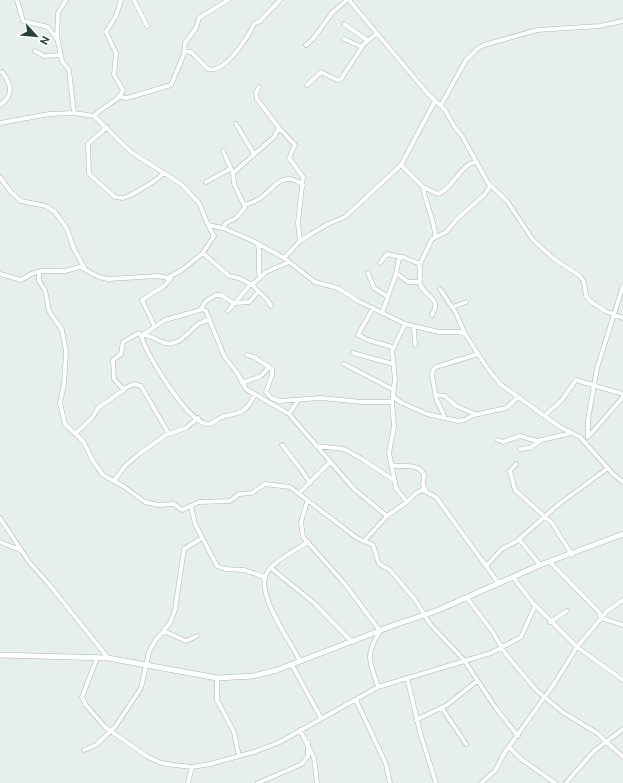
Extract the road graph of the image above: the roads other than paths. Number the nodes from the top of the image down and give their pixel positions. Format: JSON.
{"nodes":[{"id":1,"x":17,"y":0,"type":"edge"},
{"id":2,"x":66,"y":0,"type":"edge"},
{"id":3,"x":121,"y":0,"type":"edge"},
{"id":4,"x":134,"y":0,"type":"edge"},
{"id":5,"x":228,"y":0,"type":"edge"},
{"id":6,"x":280,"y":0,"type":"edge"},
{"id":7,"x":348,"y":0,"type":"edge"},
{"id":8,"x":623,"y":21,"type":"edge"},
{"id":9,"x":344,"y":24,"type":"dead end"},
{"id":10,"x":147,"y":26,"type":"dead end"},
{"id":11,"x":376,"y":34,"type":"junction"},
{"id":12,"x":344,"y":39,"type":"dead end"},
{"id":13,"x":58,"y":40,"type":"junction"},
{"id":14,"x":367,"y":40,"type":"junction"},
{"id":15,"x":306,"y":45,"type":"dead end"},
{"id":16,"x":362,"y":47,"type":"junction"},
{"id":17,"x":35,"y":51,"type":"dead end"},
{"id":18,"x":184,"y":51,"type":"junction"},
{"id":19,"x":61,"y":55,"type":"junction"},
{"id":20,"x":2,"y":72,"type":"dead end"},
{"id":21,"x":307,"y":85,"type":"dead end"},
{"id":22,"x":260,"y":87,"type":"dead end"},
{"id":23,"x":120,"y":97,"type":"junction"},
{"id":24,"x":435,"y":101,"type":"junction"},
{"id":25,"x":0,"y":105,"type":"edge"},
{"id":26,"x":441,"y":105,"type":"junction"},
{"id":27,"x":74,"y":113,"type":"junction"},
{"id":28,"x":94,"y":116,"type":"junction"},
{"id":29,"x":0,"y":123,"type":"edge"},
{"id":30,"x":236,"y":124,"type":"dead end"},
{"id":31,"x":107,"y":127,"type":"junction"},
{"id":32,"x":279,"y":128,"type":"junction"},
{"id":33,"x":223,"y":151,"type":"dead end"},
{"id":34,"x":254,"y":154,"type":"junction"},
{"id":35,"x":476,"y":162,"type":"junction"},
{"id":36,"x":401,"y":165,"type":"junction"},
{"id":37,"x":232,"y":171,"type":"junction"},
{"id":38,"x":164,"y":172,"type":"junction"},
{"id":39,"x":0,"y":177,"type":"edge"},
{"id":40,"x":206,"y":182,"type":"dead end"},
{"id":41,"x":303,"y":185,"type":"junction"},
{"id":42,"x":490,"y":186,"type":"junction"},
{"id":43,"x":423,"y":187,"type":"junction"},
{"id":44,"x":245,"y":205,"type":"junction"},
{"id":45,"x":208,"y":224,"type":"junction"},
{"id":46,"x":223,"y":228,"type":"junction"},
{"id":47,"x":435,"y":237,"type":"junction"},
{"id":48,"x":300,"y":241,"type":"junction"},
{"id":49,"x":258,"y":245,"type":"junction"},
{"id":50,"x":202,"y":254,"type":"junction"},
{"id":51,"x":400,"y":257,"type":"junction"},
{"id":52,"x":284,"y":258,"type":"junction"},
{"id":53,"x":289,"y":262,"type":"junction"},
{"id":54,"x":380,"y":263,"type":"dead end"},
{"id":55,"x":419,"y":264,"type":"junction"},
{"id":56,"x":85,"y":269,"type":"junction"},
{"id":57,"x":41,"y":271,"type":"junction"},
{"id":58,"x":368,"y":273,"type":"dead end"},
{"id":59,"x":396,"y":273,"type":"junction"},
{"id":60,"x":0,"y":274,"type":"edge"},
{"id":61,"x":260,"y":277,"type":"junction"},
{"id":62,"x":171,"y":278,"type":"junction"},
{"id":63,"x":420,"y":282,"type":"junction"},
{"id":64,"x":251,"y":285,"type":"junction"},
{"id":65,"x":623,"y":286,"type":"edge"},
{"id":66,"x":440,"y":289,"type":"dead end"},
{"id":67,"x":258,"y":292,"type":"junction"},
{"id":68,"x":387,"y":296,"type":"junction"},
{"id":69,"x":466,"y":302,"type":"dead end"},
{"id":70,"x":235,"y":303,"type":"junction"},
{"id":71,"x":270,"y":306,"type":"dead end"},
{"id":72,"x":453,"y":307,"type":"junction"},
{"id":73,"x":202,"y":308,"type":"junction"},
{"id":74,"x":373,"y":308,"type":"junction"},
{"id":75,"x":228,"y":311,"type":"dead end"},
{"id":76,"x":382,"y":313,"type":"junction"},
{"id":77,"x":613,"y":314,"type":"junction"},
{"id":78,"x":432,"y":315,"type":"dead end"},
{"id":79,"x":623,"y":318,"type":"edge"},
{"id":80,"x":209,"y":320,"type":"junction"},
{"id":81,"x":405,"y":324,"type":"junction"},
{"id":82,"x":155,"y":328,"type":"junction"},
{"id":83,"x":414,"y":328,"type":"junction"},
{"id":84,"x":139,"y":333,"type":"dead end"},
{"id":85,"x":144,"y":334,"type":"junction"},
{"id":86,"x":466,"y":334,"type":"junction"},
{"id":87,"x":415,"y":345,"type":"dead end"},
{"id":88,"x":392,"y":347,"type":"junction"},
{"id":89,"x":353,"y":353,"type":"dead end"},
{"id":90,"x":478,"y":354,"type":"junction"},
{"id":91,"x":247,"y":355,"type":"dead end"},
{"id":92,"x":344,"y":364,"type":"dead end"},
{"id":93,"x":393,"y":364,"type":"junction"},
{"id":94,"x":269,"y":367,"type":"junction"},
{"id":95,"x":242,"y":384,"type":"junction"},
{"id":96,"x":594,"y":384,"type":"junction"},
{"id":97,"x":126,"y":388,"type":"junction"},
{"id":98,"x":394,"y":390,"type":"junction"},
{"id":99,"x":255,"y":394,"type":"junction"},
{"id":100,"x":436,"y":395,"type":"junction"},
{"id":101,"x":623,"y":395,"type":"edge"},
{"id":102,"x":393,"y":396,"type":"junction"},
{"id":103,"x":517,"y":398,"type":"junction"},
{"id":104,"x":298,"y":400,"type":"junction"},
{"id":105,"x":392,"y":402,"type":"junction"},
{"id":106,"x":289,"y":414,"type":"junction"},
{"id":107,"x":475,"y":414,"type":"junction"},
{"id":108,"x":544,"y":416,"type":"junction"},
{"id":109,"x":198,"y":418,"type":"junction"},
{"id":110,"x":445,"y":418,"type":"junction"},
{"id":111,"x":572,"y":433,"type":"junction"},
{"id":112,"x":75,"y":434,"type":"junction"},
{"id":113,"x":169,"y":434,"type":"junction"},
{"id":114,"x":588,"y":437,"type":"junction"},
{"id":115,"x":498,"y":440,"type":"dead end"},
{"id":116,"x":540,"y":441,"type":"junction"},
{"id":117,"x":585,"y":441,"type":"junction"},
{"id":118,"x":282,"y":445,"type":"dead end"},
{"id":119,"x":316,"y":446,"type":"junction"},
{"id":120,"x":520,"y":449,"type":"dead end"},
{"id":121,"x":330,"y":462,"type":"junction"},
{"id":122,"x":516,"y":464,"type":"dead end"},
{"id":123,"x":392,"y":465,"type":"junction"},
{"id":124,"x":608,"y":468,"type":"junction"},
{"id":125,"x":114,"y":481,"type":"junction"},
{"id":126,"x":395,"y":482,"type":"junction"},
{"id":127,"x":623,"y":482,"type":"edge"},
{"id":128,"x":310,"y":483,"type":"junction"},
{"id":129,"x":426,"y":490,"type":"junction"},
{"id":130,"x":299,"y":494,"type":"junction"},
{"id":131,"x":307,"y":502,"type":"junction"},
{"id":132,"x":407,"y":502,"type":"junction"},
{"id":133,"x":191,"y":506,"type":"junction"},
{"id":134,"x":387,"y":516,"type":"junction"},
{"id":135,"x":545,"y":517,"type":"junction"},
{"id":136,"x":0,"y":518,"type":"edge"},
{"id":137,"x":623,"y":534,"type":"edge"},
{"id":138,"x":202,"y":538,"type":"junction"},
{"id":139,"x":519,"y":539,"type":"junction"},
{"id":140,"x":365,"y":540,"type":"junction"},
{"id":141,"x":0,"y":542,"type":"edge"},
{"id":142,"x":308,"y":542,"type":"junction"},
{"id":143,"x":21,"y":550,"type":"junction"},
{"id":144,"x":572,"y":555,"type":"junction"},
{"id":145,"x":550,"y":562,"type":"junction"},
{"id":146,"x":486,"y":566,"type":"junction"},
{"id":147,"x":540,"y":566,"type":"junction"},
{"id":148,"x":271,"y":568,"type":"junction"},
{"id":149,"x":265,"y":577,"type":"junction"},
{"id":150,"x":513,"y":578,"type":"junction"},
{"id":151,"x":499,"y":584,"type":"junction"},
{"id":152,"x":467,"y":598,"type":"junction"},
{"id":153,"x":623,"y":600,"type":"edge"},
{"id":154,"x":534,"y":604,"type":"junction"},
{"id":155,"x":567,"y":611,"type":"dead end"},
{"id":156,"x":425,"y":615,"type":"junction"},
{"id":157,"x":601,"y":618,"type":"junction"},
{"id":158,"x":550,"y":622,"type":"junction"},
{"id":159,"x":623,"y":625,"type":"edge"},
{"id":160,"x":164,"y":631,"type":"junction"},
{"id":161,"x":380,"y":631,"type":"junction"},
{"id":162,"x":197,"y":636,"type":"dead end"},
{"id":163,"x":352,"y":642,"type":"junction"},
{"id":164,"x":501,"y":647,"type":"junction"},
{"id":165,"x":576,"y":647,"type":"junction"},
{"id":166,"x":0,"y":655,"type":"edge"},
{"id":167,"x":97,"y":658,"type":"junction"},
{"id":168,"x":108,"y":658,"type":"junction"},
{"id":169,"x":464,"y":660,"type":"junction"},
{"id":170,"x":300,"y":662,"type":"junction"},
{"id":171,"x":146,"y":664,"type":"junction"},
{"id":172,"x":292,"y":665,"type":"junction"},
{"id":173,"x":217,"y":678,"type":"junction"},
{"id":174,"x":407,"y":678,"type":"junction"},
{"id":175,"x":623,"y":680,"type":"edge"},
{"id":176,"x":477,"y":681,"type":"junction"},
{"id":177,"x":378,"y":687,"type":"junction"},
{"id":178,"x":543,"y":697,"type":"junction"},
{"id":179,"x":356,"y":700,"type":"junction"},
{"id":180,"x":442,"y":708,"type":"junction"},
{"id":181,"x":321,"y":718,"type":"junction"},
{"id":182,"x":416,"y":720,"type":"junction"},
{"id":183,"x":623,"y":729,"type":"edge"},
{"id":184,"x":300,"y":730,"type":"junction"},
{"id":185,"x":110,"y":732,"type":"junction"},
{"id":186,"x":518,"y":736,"type":"junction"},
{"id":187,"x":308,"y":742,"type":"junction"},
{"id":188,"x":608,"y":742,"type":"junction"},
{"id":189,"x":466,"y":744,"type":"dead end"},
{"id":190,"x":509,"y":747,"type":"junction"},
{"id":191,"x":84,"y":750,"type":"dead end"},
{"id":192,"x":240,"y":756,"type":"junction"},
{"id":193,"x":623,"y":756,"type":"edge"},
{"id":194,"x":192,"y":767,"type":"junction"},
{"id":195,"x":484,"y":782,"type":"edge"},
{"id":196,"x":188,"y":783,"type":"edge"},
{"id":197,"x":258,"y":783,"type":"edge"},
{"id":198,"x":317,"y":783,"type":"edge"},
{"id":199,"x":390,"y":783,"type":"edge"},
{"id":200,"x":436,"y":783,"type":"edge"},
{"id":201,"x":555,"y":783,"type":"edge"},
{"id":202,"x":566,"y":783,"type":"edge"}],
"edges":[{"from":1,"to":13,"type":"street"},
{"from":2,"to":13,"type":"street"},
{"from":3,"to":23,"type":"street"},
{"from":4,"to":10,"type":"street"},
{"from":5,"to":18,"type":"street"},
{"from":6,"to":18,"type":"street"},
{"from":7,"to":11,"type":"street"},
{"from":7,"to":15,"type":"street"},
{"from":8,"to":26,"type":"street"},
{"from":9,"to":14,"type":"street"},
{"from":11,"to":14,"type":"street"},
{"from":11,"to":24,"type":"street"},
{"from":12,"to":16,"type":"street"},
{"from":13,"to":19,"type":"street"},
{"from":14,"to":16,"type":"street"},
{"from":16,"to":21,"type":"street"},
{"from":17,"to":19,"type":"street"},
{"from":18,"to":23,"type":"street"},
{"from":19,"to":27,"type":"street"},
{"from":20,"to":25,"type":"street"},
{"from":22,"to":32,"type":"street"},
{"from":23,"to":28,"type":"street"},
{"from":24,"to":26,"type":"street"},
{"from":24,"to":36,"type":"street"},
{"from":26,"to":35,"type":"street"},
{"from":27,"to":28,"type":"street"},
{"from":27,"to":29,"type":"street"},
{"from":28,"to":31,"type":"street"},
{"from":30,"to":34,"type":"street"},
{"from":31,"to":38,"type":"street"},
{"from":31,"to":38,"type":"street"},
{"from":32,"to":34,"type":"street"},
{"from":32,"to":41,"type":"street"},
{"from":33,"to":37,"type":"street"},
{"from":34,"to":37,"type":"street"},
{"from":35,"to":42,"type":"street"},
{"from":35,"to":43,"type":"street"},
{"from":36,"to":43,"type":"street"},
{"from":36,"to":48,"type":"street"},
{"from":37,"to":40,"type":"street"},
{"from":37,"to":44,"type":"street"},
{"from":38,"to":45,"type":"street"},
{"from":39,"to":56,"type":"street"},
{"from":41,"to":44,"type":"street"},
{"from":41,"to":48,"type":"street"},
{"from":42,"to":47,"type":"street"},
{"from":42,"to":77,"type":"street"},
{"from":43,"to":47,"type":"street"},
{"from":44,"to":46,"type":"street"},
{"from":45,"to":46,"type":"street"},
{"from":45,"to":50,"type":"street"},
{"from":46,"to":49,"type":"street"},
{"from":47,"to":55,"type":"street"},
{"from":48,"to":52,"type":"street"},
{"from":49,"to":52,"type":"street"},
{"from":49,"to":61,"type":"street"},
{"from":50,"to":62,"type":"street"},
{"from":50,"to":64,"type":"street"},
{"from":51,"to":54,"type":"street"},
{"from":51,"to":55,"type":"street"},
{"from":51,"to":59,"type":"street"},
{"from":52,"to":53,"type":"street"},
{"from":53,"to":61,"type":"street"},
{"from":53,"to":74,"type":"street"},
{"from":55,"to":63,"type":"street"},
{"from":56,"to":57,"type":"street"},
{"from":56,"to":62,"type":"street"},
{"from":57,"to":60,"type":"street"},
{"from":57,"to":112,"type":"street"},
{"from":58,"to":68,"type":"street"},
{"from":59,"to":63,"type":"street"},
{"from":59,"to":68,"type":"street"},
{"from":61,"to":64,"type":"street"},
{"from":62,"to":82,"type":"street"},
{"from":63,"to":78,"type":"street"},
{"from":64,"to":67,"type":"street"},
{"from":64,"to":70,"type":"street"},
{"from":65,"to":77,"type":"street"},
{"from":66,"to":72,"type":"street"},
{"from":67,"to":70,"type":"street"},
{"from":67,"to":71,"type":"street"},
{"from":68,"to":76,"type":"street"},
{"from":69,"to":72,"type":"street"},
{"from":70,"to":73,"type":"street"},
{"from":70,"to":75,"type":"street"},
{"from":72,"to":86,"type":"street"},
{"from":73,"to":80,"type":"street"},
{"from":73,"to":82,"type":"street"},
{"from":74,"to":76,"type":"street"},
{"from":74,"to":88,"type":"street"},
{"from":76,"to":81,"type":"street"},
{"from":77,"to":79,"type":"street"},
{"from":77,"to":96,"type":"street"},
{"from":80,"to":85,"type":"street"},
{"from":80,"to":95,"type":"street"},
{"from":81,"to":83,"type":"street"},
{"from":81,"to":88,"type":"street"},
{"from":82,"to":85,"type":"street"},
{"from":83,"to":86,"type":"street"},
{"from":83,"to":87,"type":"street"},
{"from":84,"to":97,"type":"street"},
{"from":85,"to":109,"type":"street"},
{"from":86,"to":90,"type":"street"},
{"from":88,"to":93,"type":"street"},
{"from":89,"to":93,"type":"street"},
{"from":90,"to":100,"type":"street"},
{"from":90,"to":103,"type":"street"},
{"from":91,"to":94,"type":"street"},
{"from":92,"to":98,"type":"street"},
{"from":93,"to":98,"type":"street"},
{"from":94,"to":95,"type":"street"},
{"from":94,"to":104,"type":"street"},
{"from":95,"to":99,"type":"street"},
{"from":96,"to":101,"type":"street"},
{"from":96,"to":108,"type":"street"},
{"from":96,"to":114,"type":"street"},
{"from":97,"to":112,"type":"street"},
{"from":97,"to":113,"type":"street"},
{"from":98,"to":102,"type":"street"},
{"from":99,"to":106,"type":"street"},
{"from":99,"to":109,"type":"street"},
{"from":100,"to":107,"type":"street"},
{"from":100,"to":110,"type":"street"},
{"from":101,"to":114,"type":"street"},
{"from":102,"to":105,"type":"street"},
{"from":102,"to":110,"type":"street"},
{"from":103,"to":107,"type":"street"},
{"from":103,"to":108,"type":"street"},
{"from":104,"to":105,"type":"street"},
{"from":104,"to":106,"type":"street"},
{"from":105,"to":123,"type":"street"},
{"from":106,"to":119,"type":"street"},
{"from":107,"to":110,"type":"street"},
{"from":108,"to":111,"type":"street"},
{"from":109,"to":113,"type":"street"},
{"from":111,"to":116,"type":"street"},
{"from":111,"to":117,"type":"street"},
{"from":112,"to":125,"type":"street"},
{"from":113,"to":125,"type":"street"},
{"from":114,"to":117,"type":"street"},
{"from":115,"to":116,"type":"street"},
{"from":116,"to":120,"type":"street"},
{"from":117,"to":124,"type":"street"},
{"from":118,"to":128,"type":"street"},
{"from":119,"to":121,"type":"street"},
{"from":119,"to":126,"type":"street"},
{"from":121,"to":128,"type":"street"},
{"from":121,"to":134,"type":"street"},
{"from":122,"to":135,"type":"street"},
{"from":123,"to":126,"type":"street"},
{"from":123,"to":129,"type":"street"},
{"from":124,"to":127,"type":"street"},
{"from":124,"to":135,"type":"street"},
{"from":125,"to":133,"type":"street"},
{"from":126,"to":132,"type":"street"},
{"from":128,"to":130,"type":"street"},
{"from":129,"to":132,"type":"street"},
{"from":129,"to":146,"type":"street"},
{"from":130,"to":131,"type":"street"},
{"from":130,"to":133,"type":"street"},
{"from":131,"to":140,"type":"street"},
{"from":131,"to":142,"type":"street"},
{"from":132,"to":134,"type":"street"},
{"from":133,"to":138,"type":"street"},
{"from":134,"to":140,"type":"street"},
{"from":135,"to":139,"type":"street"},
{"from":135,"to":144,"type":"street"},
{"from":136,"to":143,"type":"street"},
{"from":137,"to":144,"type":"street"},
{"from":138,"to":149,"type":"street"},
{"from":138,"to":160,"type":"street"},
{"from":139,"to":146,"type":"street"},
{"from":139,"to":147,"type":"street"},
{"from":140,"to":156,"type":"street"},
{"from":141,"to":143,"type":"street"},
{"from":142,"to":148,"type":"street"},
{"from":142,"to":161,"type":"street"},
{"from":143,"to":168,"type":"street"},
{"from":144,"to":145,"type":"street"},
{"from":145,"to":147,"type":"street"},
{"from":145,"to":157,"type":"street"},
{"from":146,"to":151,"type":"street"},
{"from":147,"to":150,"type":"street"},
{"from":148,"to":149,"type":"street"},
{"from":148,"to":163,"type":"street"},
{"from":149,"to":170,"type":"street"},
{"from":150,"to":151,"type":"street"},
{"from":150,"to":154,"type":"street"},
{"from":151,"to":152,"type":"street"},
{"from":152,"to":156,"type":"street"},
{"from":152,"to":164,"type":"street"},
{"from":153,"to":157,"type":"street"},
{"from":154,"to":158,"type":"street"},
{"from":154,"to":164,"type":"street"},
{"from":155,"to":158,"type":"street"},
{"from":156,"to":161,"type":"street"},
{"from":156,"to":169,"type":"street"},
{"from":157,"to":159,"type":"street"},
{"from":157,"to":165,"type":"street"},
{"from":158,"to":165,"type":"street"},
{"from":160,"to":162,"type":"street"},
{"from":160,"to":171,"type":"street"},
{"from":161,"to":163,"type":"street"},
{"from":161,"to":177,"type":"street"},
{"from":163,"to":170,"type":"street"},
{"from":164,"to":169,"type":"street"},
{"from":164,"to":178,"type":"street"},
{"from":165,"to":175,"type":"street"},
{"from":165,"to":178,"type":"street"},
{"from":166,"to":167,"type":"street"},
{"from":167,"to":168,"type":"street"},
{"from":167,"to":185,"type":"street"},
{"from":168,"to":171,"type":"street"},
{"from":169,"to":174,"type":"street"},
{"from":169,"to":176,"type":"street"},
{"from":170,"to":172,"type":"street"},
{"from":171,"to":173,"type":"street"},
{"from":171,"to":185,"type":"street"},
{"from":172,"to":173,"type":"street"},
{"from":172,"to":181,"type":"street"},
{"from":173,"to":192,"type":"street"},
{"from":174,"to":177,"type":"street"},
{"from":174,"to":182,"type":"street"},
{"from":176,"to":180,"type":"street"},
{"from":176,"to":186,"type":"street"},
{"from":177,"to":179,"type":"street"},
{"from":178,"to":186,"type":"street"},
{"from":178,"to":188,"type":"street"},
{"from":179,"to":181,"type":"street"},
{"from":179,"to":199,"type":"street"},
{"from":180,"to":182,"type":"street"},
{"from":180,"to":189,"type":"street"},
{"from":181,"to":184,"type":"street"},
{"from":182,"to":200,"type":"street"},
{"from":183,"to":188,"type":"street"},
{"from":184,"to":187,"type":"street"},
{"from":184,"to":192,"type":"street"},
{"from":185,"to":191,"type":"street"},
{"from":185,"to":194,"type":"street"},
{"from":186,"to":190,"type":"street"},
{"from":187,"to":197,"type":"street"},
{"from":187,"to":198,"type":"street"},
{"from":188,"to":193,"type":"street"},
{"from":188,"to":202,"type":"street"},
{"from":190,"to":195,"type":"street"},
{"from":190,"to":201,"type":"street"},
{"from":192,"to":194,"type":"street"},
{"from":194,"to":196,"type":"street"}]}
